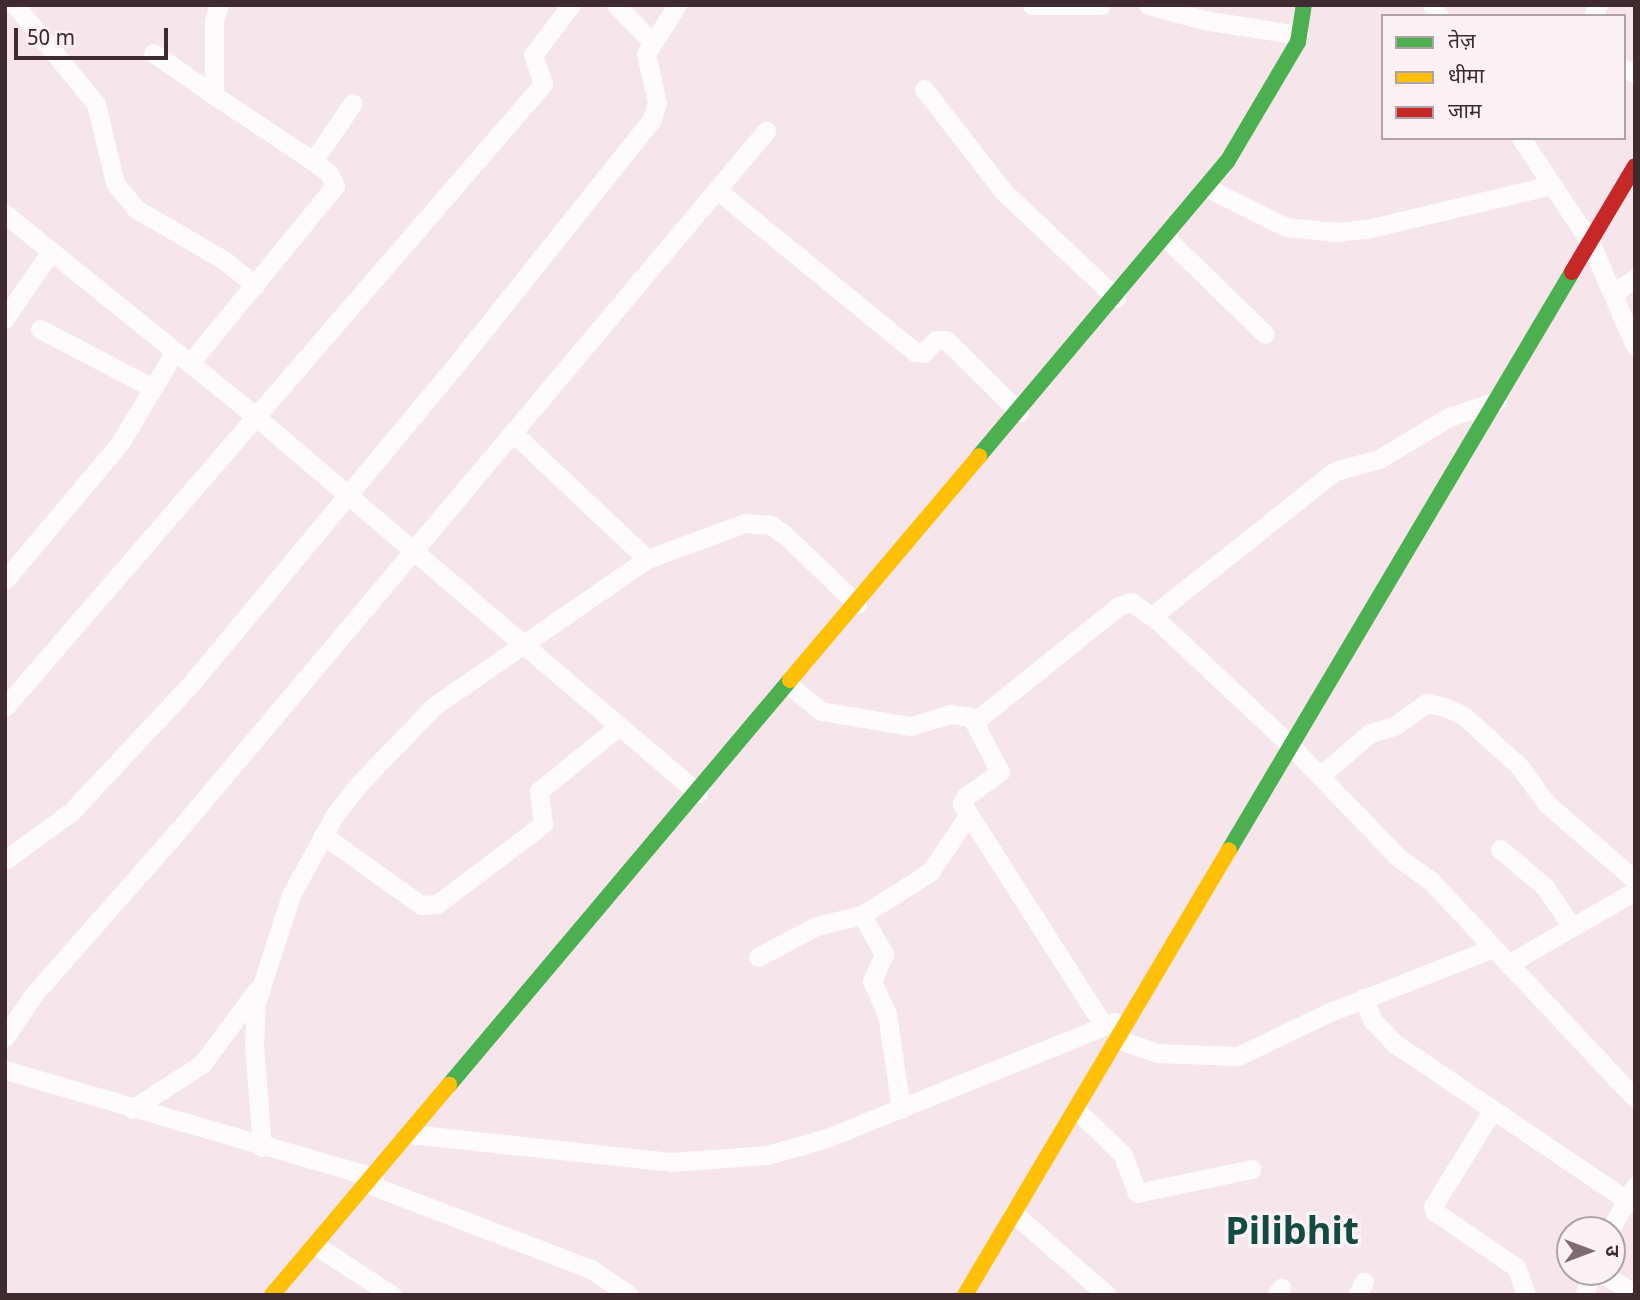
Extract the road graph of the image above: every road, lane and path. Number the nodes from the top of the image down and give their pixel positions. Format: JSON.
{"nodes":[{"id":1,"x":16,"y":5,"type":"edge"},
{"id":2,"x":219,"y":5,"type":"edge"},
{"id":3,"x":571,"y":5,"type":"edge"},
{"id":4,"x":616,"y":5,"type":"edge"},
{"id":5,"x":677,"y":5,"type":"edge"},
{"id":6,"x":1032,"y":5,"type":"edge"},
{"id":7,"x":1101,"y":5,"type":"edge"},
{"id":8,"x":1148,"y":5,"type":"edge"},
{"id":9,"x":1304,"y":5,"type":"edge"},
{"id":10,"x":1299,"y":35,"type":"junction"},
{"id":11,"x":651,"y":41,"type":"junction"},
{"id":12,"x":153,"y":53,"type":"dead end"},
{"id":13,"x":924,"y":89,"type":"dead end"},
{"id":14,"x":214,"y":94,"type":"junction"},
{"id":15,"x":353,"y":103,"type":"dead end"},
{"id":16,"x":766,"y":131,"type":"dead end"},
{"id":17,"x":1522,"y":140,"type":"edge"},
{"id":18,"x":313,"y":161,"type":"junction"},
{"id":19,"x":1635,"y":166,"type":"edge"},
{"id":20,"x":1552,"y":185,"type":"junction"},
{"id":21,"x":1206,"y":187,"type":"junction"},
{"id":22,"x":717,"y":190,"type":"junction"},
{"id":23,"x":5,"y":214,"type":"edge"},
{"id":24,"x":1165,"y":237,"type":"junction"},
{"id":25,"x":1590,"y":242,"type":"junction"},
{"id":26,"x":51,"y":251,"type":"junction"},
{"id":27,"x":1635,"y":278,"type":"edge"},
{"id":28,"x":255,"y":285,"type":"junction"},
{"id":29,"x":1613,"y":295,"type":"junction"},
{"id":30,"x":1116,"y":298,"type":"junction"},
{"id":31,"x":5,"y":318,"type":"edge"},
{"id":32,"x":40,"y":329,"type":"dead end"},
{"id":33,"x":1265,"y":334,"type":"dead end"},
{"id":34,"x":1635,"y":346,"type":"edge"},
{"id":35,"x":182,"y":357,"type":"junction"},
{"id":36,"x":151,"y":387,"type":"junction"},
{"id":37,"x":1496,"y":401,"type":"junction"},
{"id":38,"x":1019,"y":412,"type":"junction"},
{"id":39,"x":255,"y":416,"type":"junction"},
{"id":40,"x":513,"y":433,"type":"junction"},
{"id":41,"x":347,"y":496,"type":"junction"},
{"id":42,"x":412,"y":551,"type":"junction"},
{"id":43,"x":647,"y":559,"type":"junction"},
{"id":44,"x":5,"y":580,"type":"edge"},
{"id":45,"x":858,"y":604,"type":"junction"},
{"id":46,"x":1152,"y":616,"type":"junction"},
{"id":47,"x":524,"y":646,"type":"junction"},
{"id":48,"x":789,"y":685,"type":"junction"},
{"id":49,"x":5,"y":707,"type":"edge"},
{"id":50,"x":980,"y":718,"type":"junction"},
{"id":51,"x":619,"y":726,"type":"junction"},
{"id":52,"x":1291,"y":746,"type":"junction"},
{"id":53,"x":1320,"y":776,"type":"junction"},
{"id":54,"x":698,"y":793,"type":"junction"},
{"id":55,"x":967,"y":817,"type":"junction"},
{"id":56,"x":323,"y":835,"type":"junction"},
{"id":57,"x":1500,"y":849,"type":"dead end"},
{"id":58,"x":5,"y":860,"type":"edge"},
{"id":59,"x":1635,"y":880,"type":"edge"},
{"id":60,"x":1635,"y":891,"type":"edge"},
{"id":61,"x":862,"y":915,"type":"junction"},
{"id":62,"x":1572,"y":927,"type":"junction"},
{"id":63,"x":1493,"y":948,"type":"junction"},
{"id":64,"x":758,"y":957,"type":"dead end"},
{"id":65,"x":1508,"y":964,"type":"junction"},
{"id":66,"x":260,"y":985,"type":"junction"},
{"id":67,"x":1363,"y":998,"type":"junction"},
{"id":68,"x":1131,"y":1015,"type":"joint"},
{"id":69,"x":1111,"y":1032,"type":"junction"},
{"id":70,"x":5,"y":1037,"type":"edge"},
{"id":71,"x":5,"y":1070,"type":"edge"},
{"id":72,"x":1635,"y":1098,"type":"edge"},
{"id":73,"x":132,"y":1108,"type":"junction"},
{"id":74,"x":901,"y":1109,"type":"junction"},
{"id":75,"x":1076,"y":1109,"type":"junction"},
{"id":76,"x":1492,"y":1111,"type":"junction"},
{"id":77,"x":410,"y":1134,"type":"junction"},
{"id":78,"x":262,"y":1147,"type":"junction"},
{"id":79,"x":1252,"y":1169,"type":"dead end"},
{"id":80,"x":371,"y":1181,"type":"junction"},
{"id":81,"x":1630,"y":1192,"type":"edge"},
{"id":82,"x":1013,"y":1213,"type":"junction"},
{"id":83,"x":1617,"y":1216,"type":"edge"},
{"id":84,"x":315,"y":1245,"type":"junction"},
{"id":85,"x":272,"y":1295,"type":"edge"},
{"id":86,"x":392,"y":1295,"type":"edge"},
{"id":87,"x":629,"y":1295,"type":"edge"},
{"id":88,"x":965,"y":1295,"type":"edge"},
{"id":89,"x":1107,"y":1295,"type":"edge"},
{"id":90,"x":1526,"y":1295,"type":"edge"}],
"edges":[{"from":1,"to":28,"type":"street"},
{"from":2,"to":14,"type":"street"},
{"from":3,"to":39,"type":"street"},
{"from":4,"to":11,"type":"street"},
{"from":5,"to":11,"type":"street"},
{"from":6,"to":7,"type":"street"},
{"from":8,"to":10,"type":"street"},
{"from":9,"to":10,"type":"main road"},
{"from":10,"to":21,"type":"main road"},
{"from":11,"to":41,"type":"street"},
{"from":12,"to":14,"type":"street"},
{"from":13,"to":30,"type":"street"},
{"from":14,"to":18,"type":"street"},
{"from":15,"to":18,"type":"street"},
{"from":16,"to":22,"type":"street"},
{"from":17,"to":20,"type":"street"},
{"from":18,"to":28,"type":"street"},
{"from":19,"to":25,"type":"main road"},
{"from":20,"to":21,"type":"street"},
{"from":20,"to":25,"type":"street"},
{"from":21,"to":24,"type":"main road"},
{"from":22,"to":38,"type":"street"},
{"from":22,"to":40,"type":"street"},
{"from":23,"to":26,"type":"street"},
{"from":24,"to":30,"type":"main road"},
{"from":24,"to":33,"type":"street"},
{"from":25,"to":29,"type":"street"},
{"from":25,"to":37,"type":"main road"},
{"from":26,"to":31,"type":"street"},
{"from":26,"to":35,"type":"street"},
{"from":27,"to":29,"type":"street"},
{"from":28,"to":35,"type":"street"},
{"from":29,"to":34,"type":"street"},
{"from":30,"to":38,"type":"main road"},
{"from":32,"to":36,"type":"street"},
{"from":35,"to":36,"type":"street"},
{"from":35,"to":39,"type":"street"},
{"from":36,"to":44,"type":"street"},
{"from":37,"to":46,"type":"street"},
{"from":37,"to":52,"type":"main road"},
{"from":38,"to":45,"type":"main road"},
{"from":39,"to":41,"type":"street"},
{"from":39,"to":49,"type":"street"},
{"from":40,"to":42,"type":"street"},
{"from":40,"to":43,"type":"street"},
{"from":41,"to":42,"type":"street"},
{"from":41,"to":58,"type":"street"},
{"from":42,"to":47,"type":"street"},
{"from":42,"to":70,"type":"street"},
{"from":43,"to":45,"type":"street"},
{"from":43,"to":47,"type":"street"},
{"from":45,"to":48,"type":"main road"},
{"from":46,"to":50,"type":"street"},
{"from":46,"to":52,"type":"street"},
{"from":47,"to":51,"type":"street"},
{"from":47,"to":56,"type":"street"},
{"from":48,"to":50,"type":"street"},
{"from":48,"to":54,"type":"main road"},
{"from":50,"to":55,"type":"street"},
{"from":51,"to":54,"type":"street"},
{"from":51,"to":56,"type":"street"},
{"from":52,"to":53,"type":"street"},
{"from":52,"to":68,"type":"main road"},
{"from":53,"to":59,"type":"street"},
{"from":53,"to":63,"type":"street"},
{"from":54,"to":77,"type":"main road"},
{"from":55,"to":61,"type":"street"},
{"from":55,"to":69,"type":"street"},
{"from":56,"to":66,"type":"street"},
{"from":57,"to":62,"type":"street"},
{"from":60,"to":62,"type":"street"},
{"from":61,"to":64,"type":"street"},
{"from":61,"to":74,"type":"street"},
{"from":62,"to":65,"type":"street"},
{"from":63,"to":65,"type":"street"},
{"from":63,"to":67,"type":"street"},
{"from":65,"to":72,"type":"street"},
{"from":66,"to":73,"type":"street"},
{"from":66,"to":78,"type":"street"},
{"from":67,"to":69,"type":"street"},
{"from":67,"to":76,"type":"street"},
{"from":68,"to":69,"type":"street"},
{"from":69,"to":74,"type":"street"},
{"from":69,"to":75,"type":"main road"},
{"from":71,"to":73,"type":"street"},
{"from":73,"to":78,"type":"street"},
{"from":74,"to":77,"type":"street"},
{"from":75,"to":79,"type":"street"},
{"from":75,"to":82,"type":"main road"},
{"from":76,"to":81,"type":"street"},
{"from":76,"to":90,"type":"street"},
{"from":77,"to":80,"type":"main road"},
{"from":78,"to":80,"type":"street"},
{"from":80,"to":84,"type":"main road"},
{"from":80,"to":87,"type":"street"},
{"from":81,"to":83,"type":"street"},
{"from":82,"to":88,"type":"main road"},
{"from":82,"to":89,"type":"street"},
{"from":84,"to":85,"type":"main road"},
{"from":84,"to":86,"type":"street"}]}
